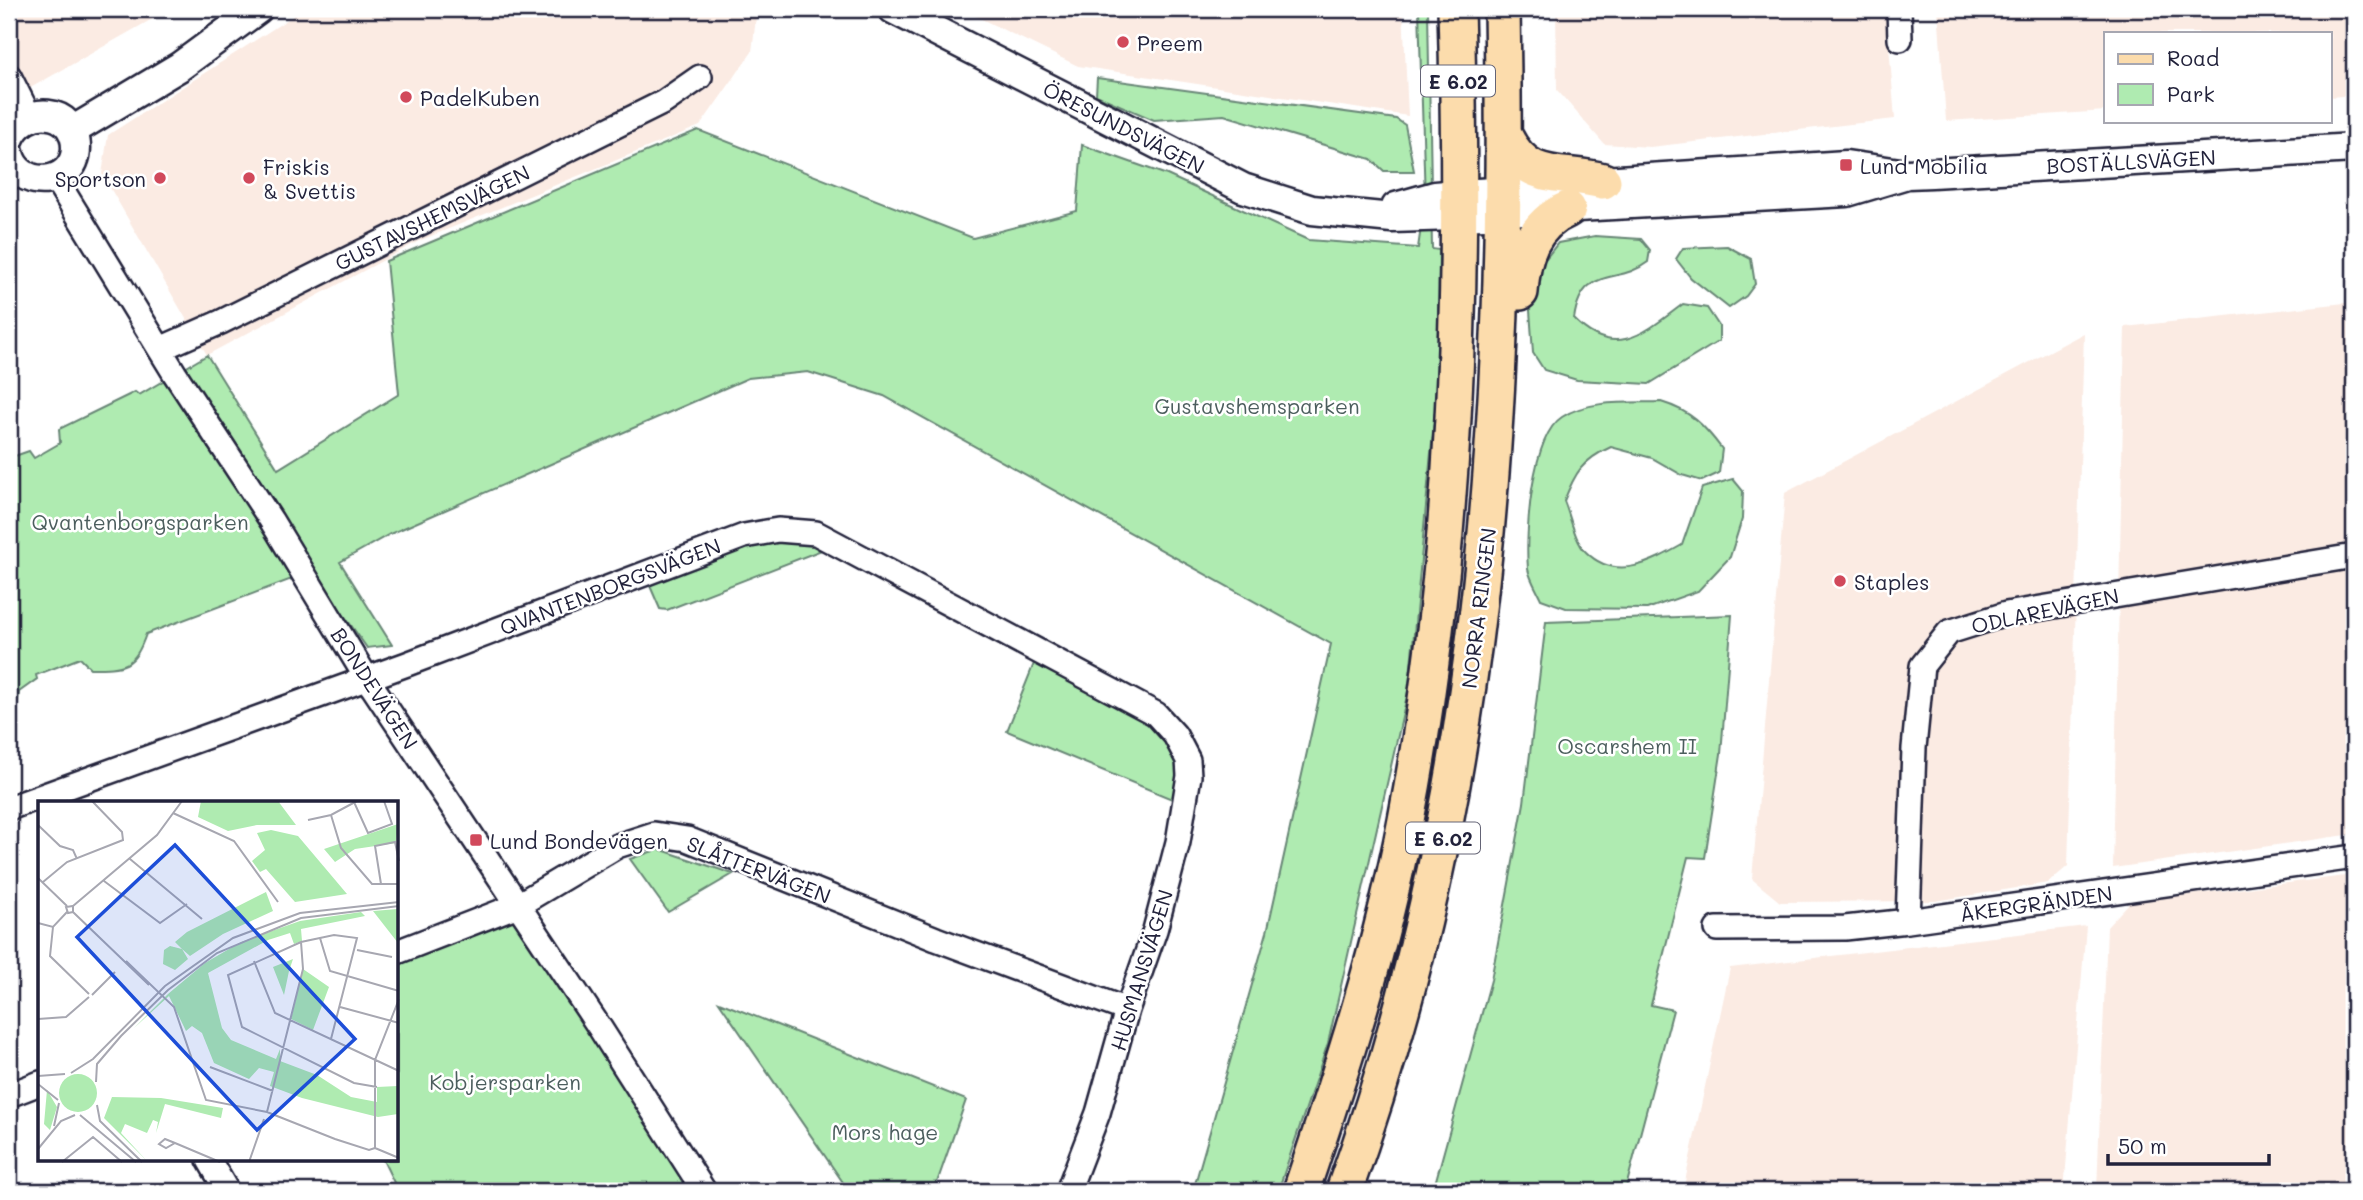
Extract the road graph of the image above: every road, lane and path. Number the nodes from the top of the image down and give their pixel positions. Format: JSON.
{"nodes":[{"id":1,"x":258,"y":9,"type":"edge"},
{"id":2,"x":893,"y":9,"type":"edge"},
{"id":3,"x":1456,"y":9,"type":"edge"},
{"id":4,"x":1502,"y":9,"type":"edge"},
{"id":5,"x":1899,"y":9,"type":"edge"},
{"id":6,"x":1900,"y":39,"type":"dead end"},
{"id":7,"x":9,"y":76,"type":"edge"},
{"id":8,"x":700,"y":77,"type":"dead end"},
{"id":9,"x":30,"y":116,"type":"junction"},
{"id":10,"x":72,"y":131,"type":"junction"},
{"id":11,"x":1505,"y":137,"type":"junction"},
{"id":12,"x":2354,"y":148,"type":"edge"},
{"id":13,"x":10,"y":157,"type":"edge"},
{"id":14,"x":1907,"y":174,"type":"junction"},
{"id":15,"x":55,"y":178,"type":"junction"},
{"id":16,"x":1603,"y":181,"type":"junction"},
{"id":17,"x":1483,"y":208,"type":"junction"},
{"id":18,"x":1568,"y":209,"type":"junction"},
{"id":19,"x":160,"y":349,"type":"junction"},
{"id":20,"x":1497,"y":395,"type":"junction"},
{"id":21,"x":2354,"y":556,"type":"edge"},
{"id":22,"x":366,"y":677,"type":"junction"},
{"id":23,"x":1180,"y":745,"type":"joint"},
{"id":24,"x":9,"y":808,"type":"edge"},
{"id":25,"x":2354,"y":857,"type":"edge"},
{"id":26,"x":517,"y":905,"type":"junction"},
{"id":27,"x":1908,"y":921,"type":"junction"},
{"id":28,"x":1717,"y":929,"type":"dead end"},
{"id":29,"x":399,"y":951,"type":"edge"},
{"id":30,"x":1127,"y":1010,"type":"junction"},
{"id":31,"x":38,"y":1084,"type":"edge"},
{"id":32,"x":9,"y":1095,"type":"edge"},
{"id":33,"x":210,"y":1162,"type":"edge"},
{"id":34,"x":227,"y":1191,"type":"edge"},
{"id":35,"x":704,"y":1191,"type":"edge"},
{"id":36,"x":1068,"y":1191,"type":"edge"},
{"id":37,"x":1301,"y":1191,"type":"edge"},
{"id":38,"x":1344,"y":1191,"type":"edge"}],
"edges":[{"from":1,"to":10,"type":"street"},
{"from":2,"to":17,"type":"street","name":"ÖRESUNDSVÄGEN"},
{"from":3,"to":17,"type":"main road","name":"NORRA RINGEN","number":"E 6.02"},
{"from":4,"to":11,"type":"main road","name":"NORRA RINGEN","number":"E 6.02"},
{"from":5,"to":6,"type":"street"},
{"from":7,"to":9,"type":"street"},
{"from":8,"to":19,"type":"street","name":"GUSTAVSHEMSVÄGEN"},
{"from":9,"to":10,"type":"street"},
{"from":9,"to":13,"type":"street"},
{"from":10,"to":15,"type":"street"},
{"from":11,"to":16,"type":"main road"},
{"from":11,"to":17,"type":"main road","name":"NORRA RINGEN","number":"E 6.02"},
{"from":12,"to":14,"type":"street","name":"BOSTÄLLSVÄGEN"},
{"from":13,"to":15,"type":"street"},
{"from":14,"to":16,"type":"street","name":"BOSTÄLLSVÄGEN"},
{"from":14,"to":18,"type":"street","name":"BOSTÄLLSVÄGEN"},
{"from":15,"to":19,"type":"street","name":"BONDEVÄGEN"},
{"from":16,"to":17,"type":"street","name":"BOSTÄLLSVÄGEN"},
{"from":17,"to":18,"type":"street","name":"BOSTÄLLSVÄGEN"},
{"from":17,"to":20,"type":"main road","name":"NORRA RINGEN","number":"E 6.02"},
{"from":17,"to":37,"type":"main road","name":"NORRA RINGEN","number":"E 6.02"},
{"from":18,"to":20,"type":"main road"},
{"from":19,"to":22,"type":"street","name":"BONDEVÄGEN"},
{"from":20,"to":38,"type":"main road","name":"NORRA RINGEN","number":"E 6.02"},
{"from":21,"to":27,"type":"street","name":"ODLAREVÄGEN"},
{"from":22,"to":23,"type":"street","name":"QVANTENBORGSVÄGEN"},
{"from":22,"to":24,"type":"street","name":"QVANTENBORGSVÄGEN"},
{"from":22,"to":26,"type":"street","name":"BONDEVÄGEN"},
{"from":23,"to":30,"type":"street","name":"HUSMANSVÄGEN"},
{"from":25,"to":27,"type":"street","name":"ÅKERGRÄNDEN"},
{"from":26,"to":29,"type":"street","name":"SLÅTTERVÄGEN"},
{"from":26,"to":30,"type":"street","name":"SLÅTTERVÄGEN"},
{"from":26,"to":35,"type":"street","name":"BONDEVÄGEN"},
{"from":27,"to":28,"type":"street","name":"ÅKERGRÄNDEN"},
{"from":30,"to":36,"type":"street","name":"HUSMANSVÄGEN"},
{"from":31,"to":32,"type":"street"},
{"from":33,"to":34,"type":"street"}]}
